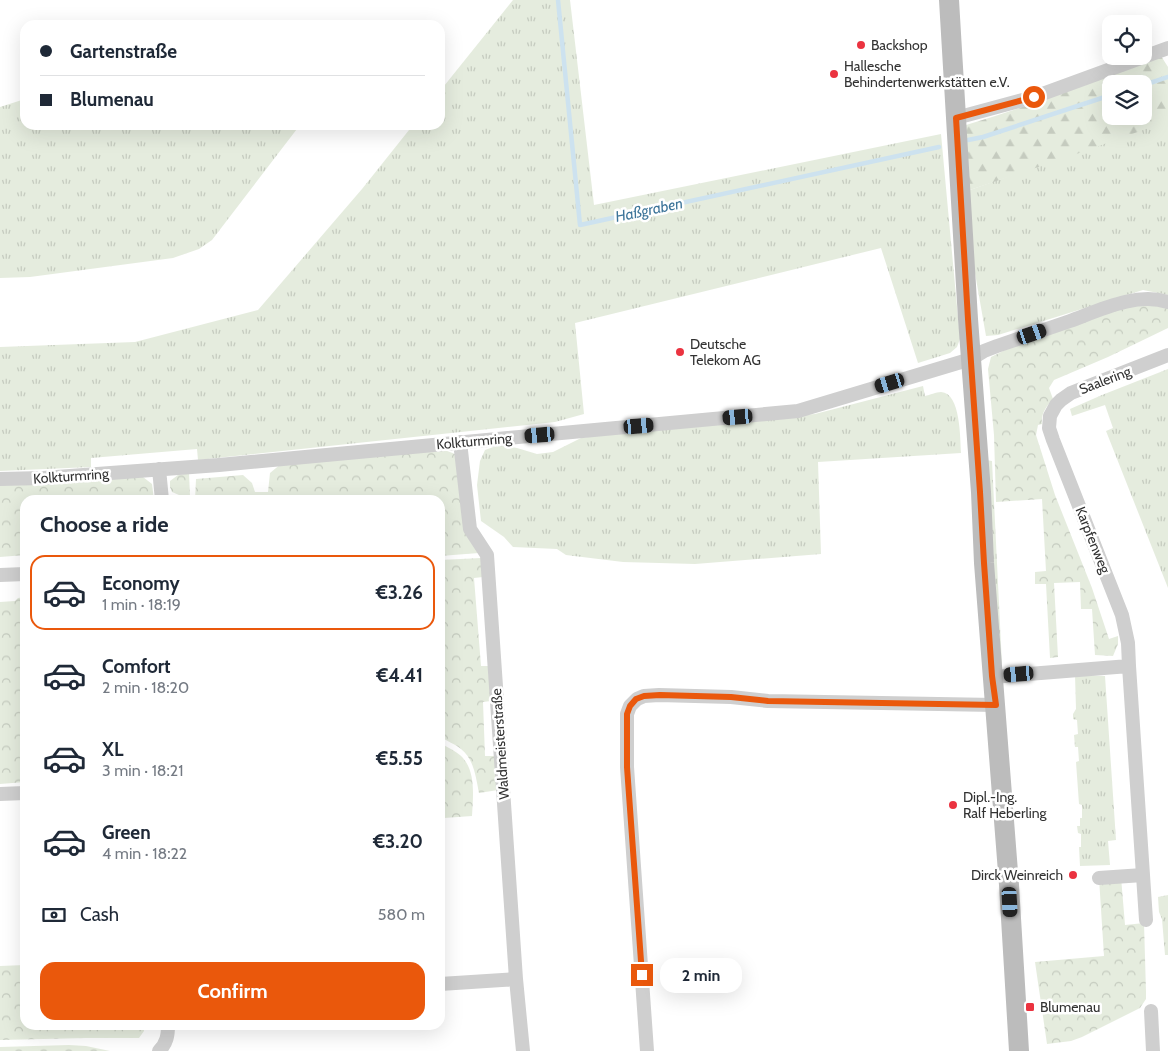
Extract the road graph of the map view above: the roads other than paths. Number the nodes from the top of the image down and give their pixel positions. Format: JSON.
{"nodes":[{"id":1,"x":949,"y":0,"type":"edge"},
{"id":2,"x":1168,"y":48,"type":"edge"},
{"id":3,"x":956,"y":118,"type":"junction"},
{"id":4,"x":1168,"y":302,"type":"edge"},
{"id":5,"x":1168,"y":355,"type":"edge"},
{"id":6,"x":971,"y":359,"type":"junction"},
{"id":7,"x":1050,"y":416,"type":"joint"},
{"id":8,"x":460,"y":442,"type":"junction"},
{"id":9,"x":159,"y":469,"type":"junction"},
{"id":10,"x":0,"y":479,"type":"edge"},
{"id":11,"x":162,"y":495,"type":"edge"},
{"id":12,"x":20,"y":574,"type":"edge"},
{"id":13,"x":0,"y":575,"type":"edge"},
{"id":14,"x":1129,"y":666,"type":"junction"},
{"id":15,"x":992,"y":676,"type":"junction"},
{"id":16,"x":996,"y":705,"type":"junction"},
{"id":17,"x":20,"y":793,"type":"edge"},
{"id":18,"x":0,"y":794,"type":"edge"},
{"id":19,"x":1143,"y":875,"type":"junction"},
{"id":20,"x":1099,"y":878,"type":"dead end"},
{"id":21,"x":1146,"y":920,"type":"dead end"},
{"id":22,"x":516,"y":979,"type":"junction"},
{"id":23,"x":445,"y":984,"type":"edge"},
{"id":24,"x":1151,"y":1012,"type":"dead end"},
{"id":25,"x":168,"y":1030,"type":"edge"},
{"id":26,"x":159,"y":1051,"type":"edge"},
{"id":27,"x":523,"y":1051,"type":"edge"},
{"id":28,"x":647,"y":1051,"type":"edge"},
{"id":29,"x":1019,"y":1051,"type":"edge"},
{"id":30,"x":1153,"y":1051,"type":"edge"}],
"edges":[{"from":1,"to":3,"type":"street"},
{"from":2,"to":3,"type":"street"},
{"from":3,"to":6,"type":"street"},
{"from":4,"to":6,"type":"street","name":"Kolkturmring"},
{"from":5,"to":7,"type":"street","name":"Saalering"},
{"from":6,"to":8,"type":"street","name":"Kolkturmring"},
{"from":6,"to":15,"type":"street"},
{"from":7,"to":14,"type":"street","name":"Karpfenweg"},
{"from":8,"to":9,"type":"street","name":"Kolkturmring"},
{"from":8,"to":22,"type":"street","name":"Waldmeisterstraße"},
{"from":9,"to":10,"type":"street","name":"Kolkturmring"},
{"from":9,"to":11,"type":"street"},
{"from":12,"to":13,"type":"street"},
{"from":14,"to":15,"type":"street"},
{"from":14,"to":19,"type":"street","name":"Karpfenweg"},
{"from":15,"to":16,"type":"street"},
{"from":16,"to":28,"type":"street"},
{"from":16,"to":29,"type":"street"},
{"from":17,"to":18,"type":"street"},
{"from":19,"to":20,"type":"street"},
{"from":19,"to":21,"type":"street","name":"Karpfenweg"},
{"from":22,"to":23,"type":"street"},
{"from":22,"to":27,"type":"street","name":"Waldmeisterstraße"},
{"from":24,"to":30,"type":"street"},
{"from":25,"to":26,"type":"street"}]}
